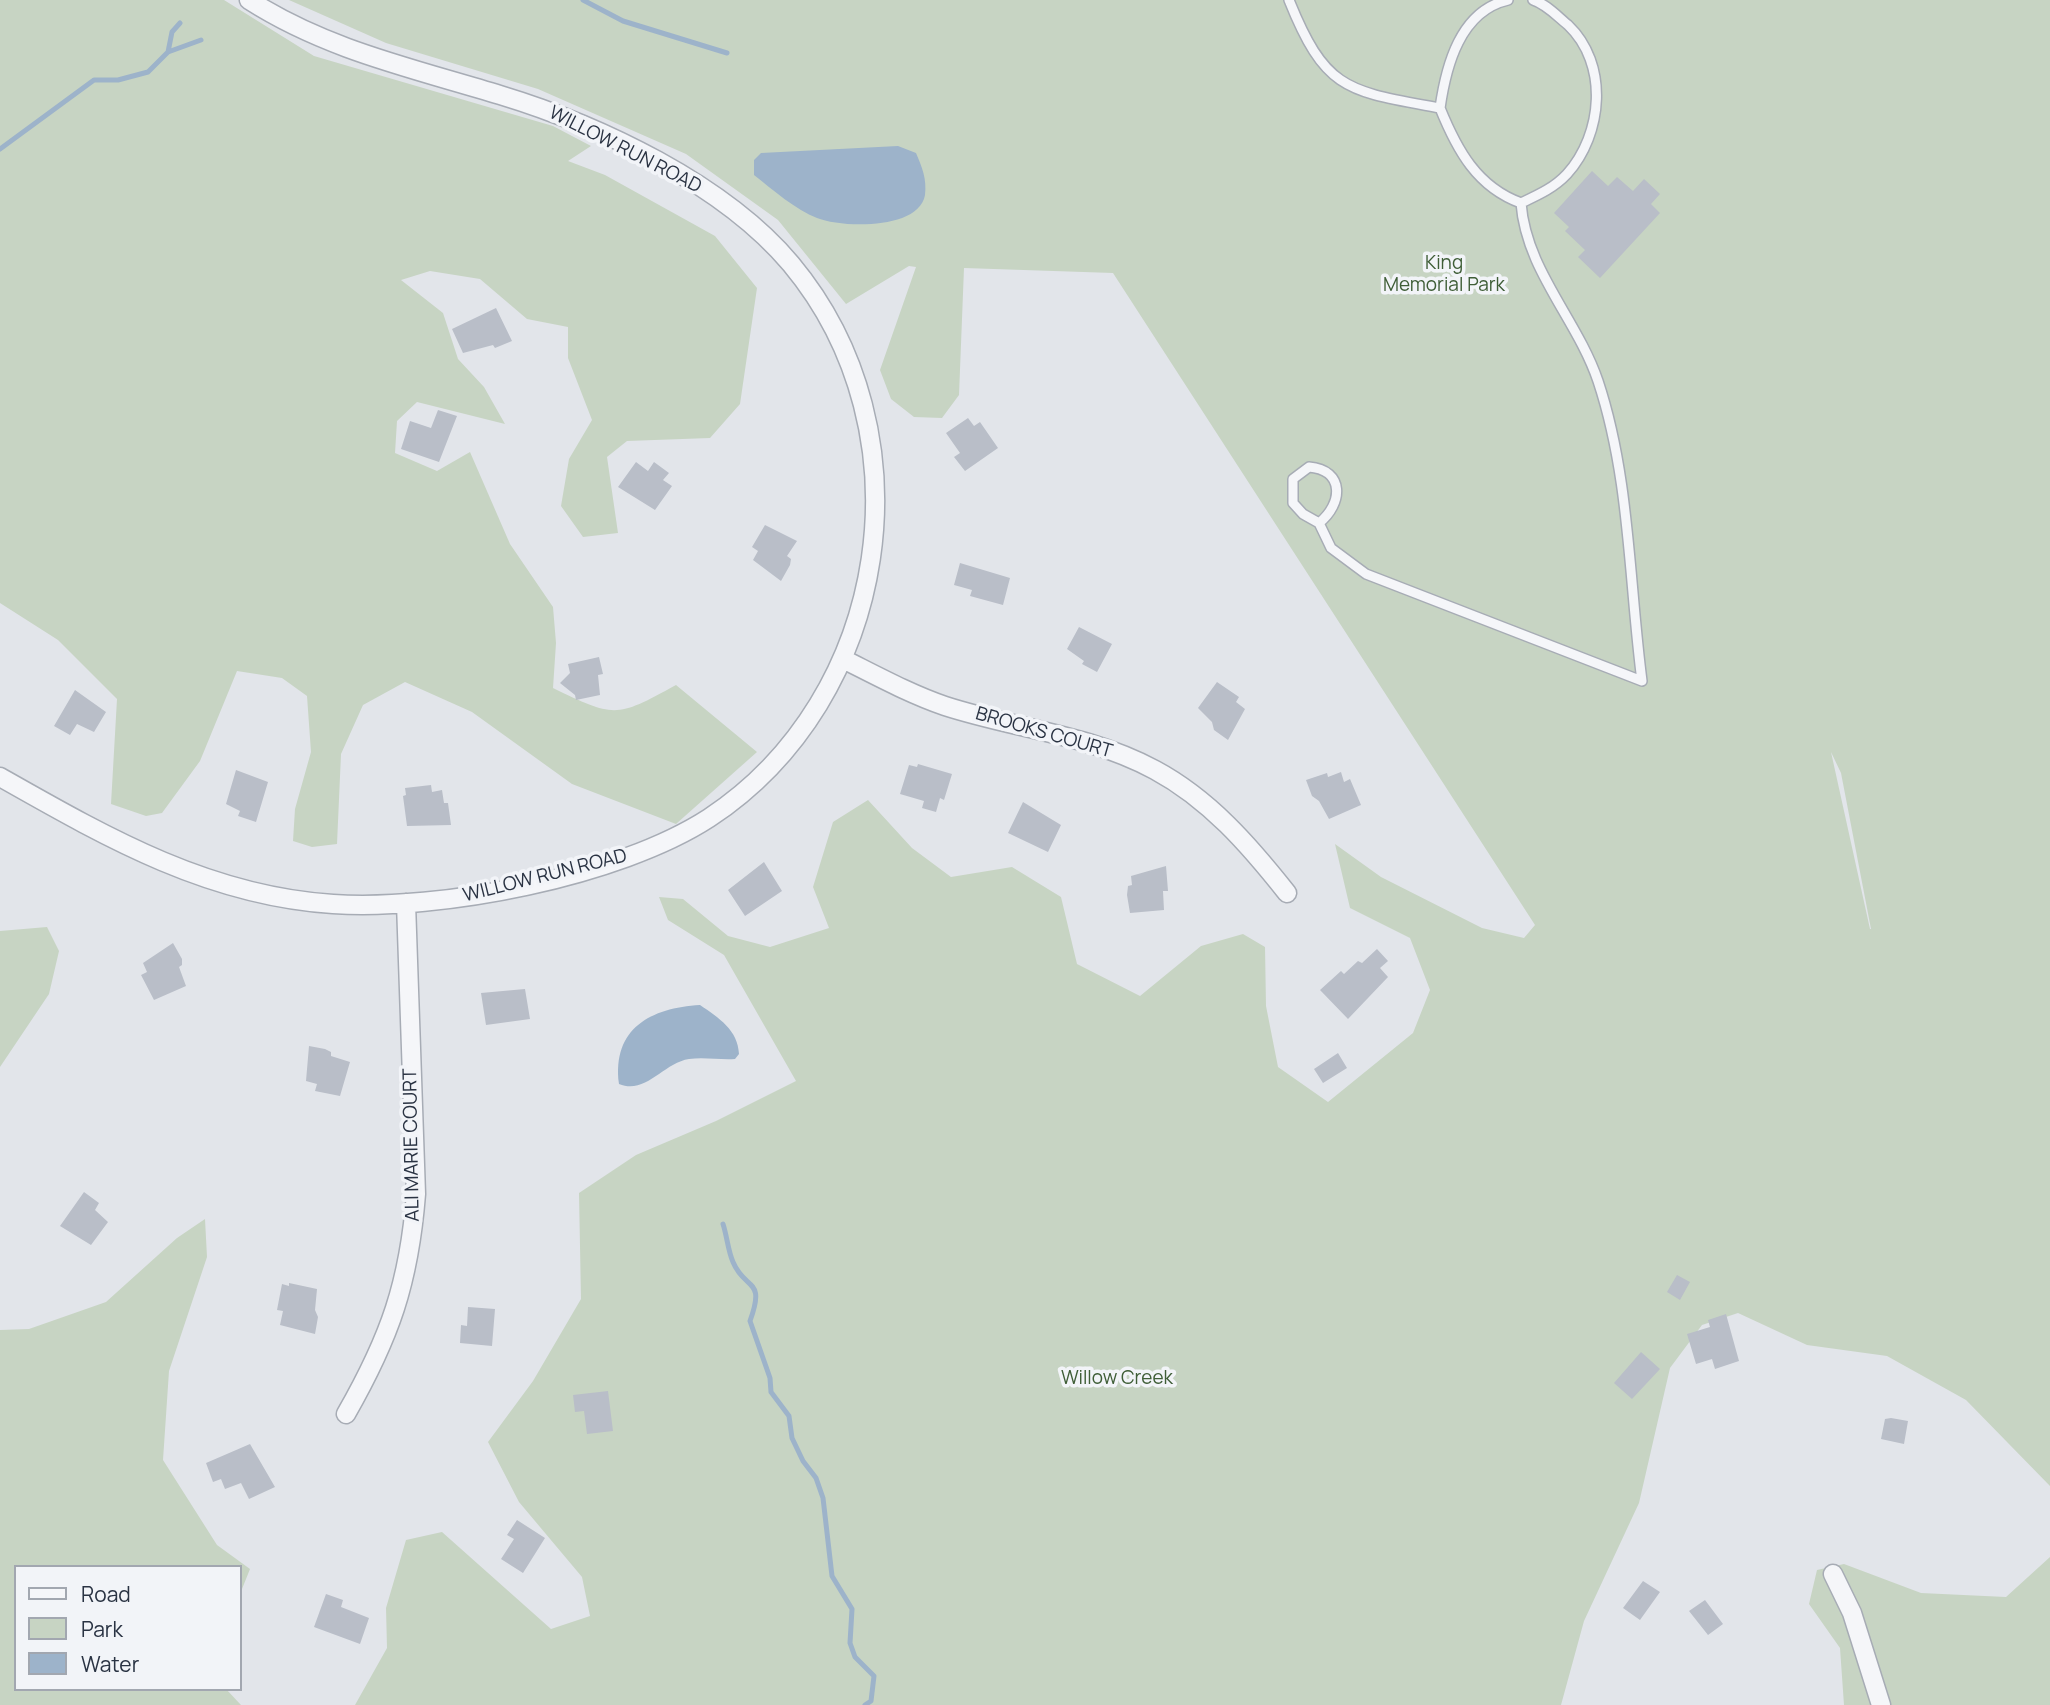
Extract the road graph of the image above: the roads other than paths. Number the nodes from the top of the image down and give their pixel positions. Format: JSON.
{"nodes":[{"id":1,"x":249,"y":0,"type":"edge"},
{"id":2,"x":1289,"y":0,"type":"edge"},
{"id":3,"x":1508,"y":0,"type":"edge"},
{"id":4,"x":1532,"y":0,"type":"edge"},
{"id":5,"x":1440,"y":108,"type":"junction"},
{"id":6,"x":1521,"y":202,"type":"junction"},
{"id":7,"x":1319,"y":523,"type":"junction"},
{"id":8,"x":843,"y":659,"type":"junction"},
{"id":9,"x":0,"y":777,"type":"edge"},
{"id":10,"x":1287,"y":893,"type":"dead end"},
{"id":11,"x":406,"y":903,"type":"junction"},
{"id":12,"x":346,"y":1414,"type":"dead end"},
{"id":13,"x":1833,"y":1574,"type":"dead end"},
{"id":14,"x":1881,"y":1705,"type":"edge"}],
"edges":[{"from":1,"to":8,"type":"street","name":"WILLOW RUN ROAD"},
{"from":2,"to":5,"type":"lane"},
{"from":3,"to":5,"type":"lane"},
{"from":4,"to":6,"type":"lane"},
{"from":5,"to":6,"type":"lane"},
{"from":6,"to":7,"type":"lane"},
{"from":7,"to":7,"type":"lane"},
{"from":8,"to":10,"type":"street","name":"BROOKS COURT"},
{"from":8,"to":11,"type":"street","name":"WILLOW RUN ROAD"},
{"from":9,"to":11,"type":"street","name":"WILLOW RUN ROAD"},
{"from":11,"to":12,"type":"street","name":"ALI MARIE COURT"},
{"from":13,"to":14,"type":"street"}]}
